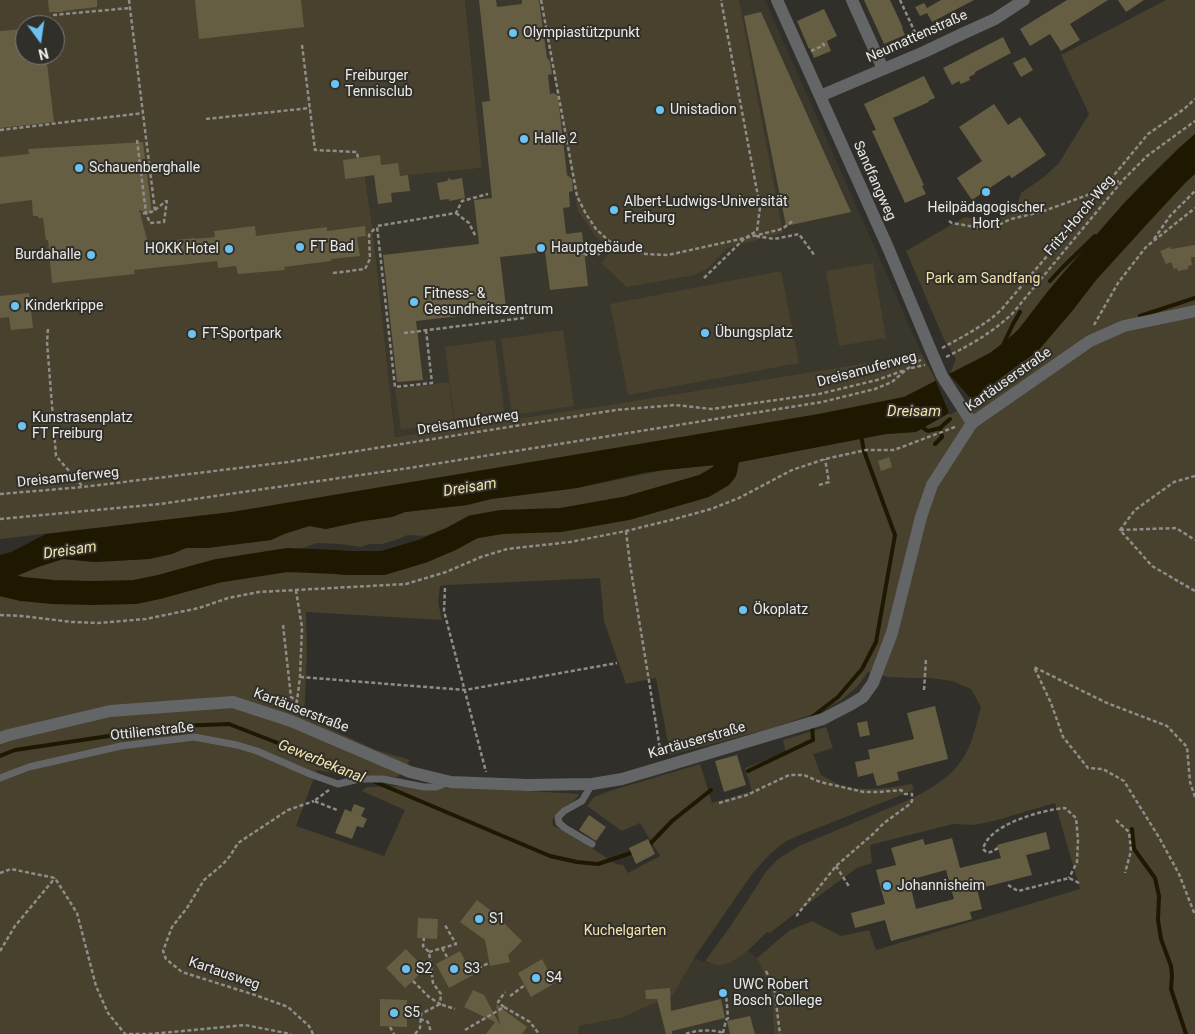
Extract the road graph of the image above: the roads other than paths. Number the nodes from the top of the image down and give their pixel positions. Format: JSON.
{"nodes":[{"id":1,"x":776,"y":0,"type":"edge"},
{"id":2,"x":852,"y":0,"type":"edge"},
{"id":3,"x":1024,"y":0,"type":"edge"},
{"id":4,"x":883,"y":69,"type":"junction"},
{"id":5,"x":820,"y":96,"type":"junction"},
{"id":6,"x":1195,"y":311,"type":"edge"},
{"id":7,"x":969,"y":418,"type":"junction"},
{"id":8,"x":0,"y":738,"type":"edge"},
{"id":9,"x":0,"y":778,"type":"edge"},
{"id":10,"x":451,"y":782,"type":"junction"},
{"id":11,"x":592,"y":784,"type":"junction"},
{"id":12,"x":592,"y":844,"type":"dead end"}],
"edges":[{"from":1,"to":5,"type":"street","name":"Sandfangweg"},
{"from":2,"to":4,"type":"street"},
{"from":3,"to":4,"type":"street","name":"Neumattenstraße"},
{"from":4,"to":5,"type":"street","name":"Neumattenstraße"},
{"from":5,"to":7,"type":"street","name":"Sandfangweg"},
{"from":6,"to":7,"type":"street","name":"Kartäuserstraße"},
{"from":7,"to":11,"type":"street","name":"Kartäuserstraße"},
{"from":8,"to":10,"type":"street","name":"Kartäuserstraße"},
{"from":9,"to":10,"type":"lane","name":"Ottilienstraße"},
{"from":10,"to":11,"type":"street","name":"Kartäuserstraße"},
{"from":11,"to":12,"type":"lane"}]}
